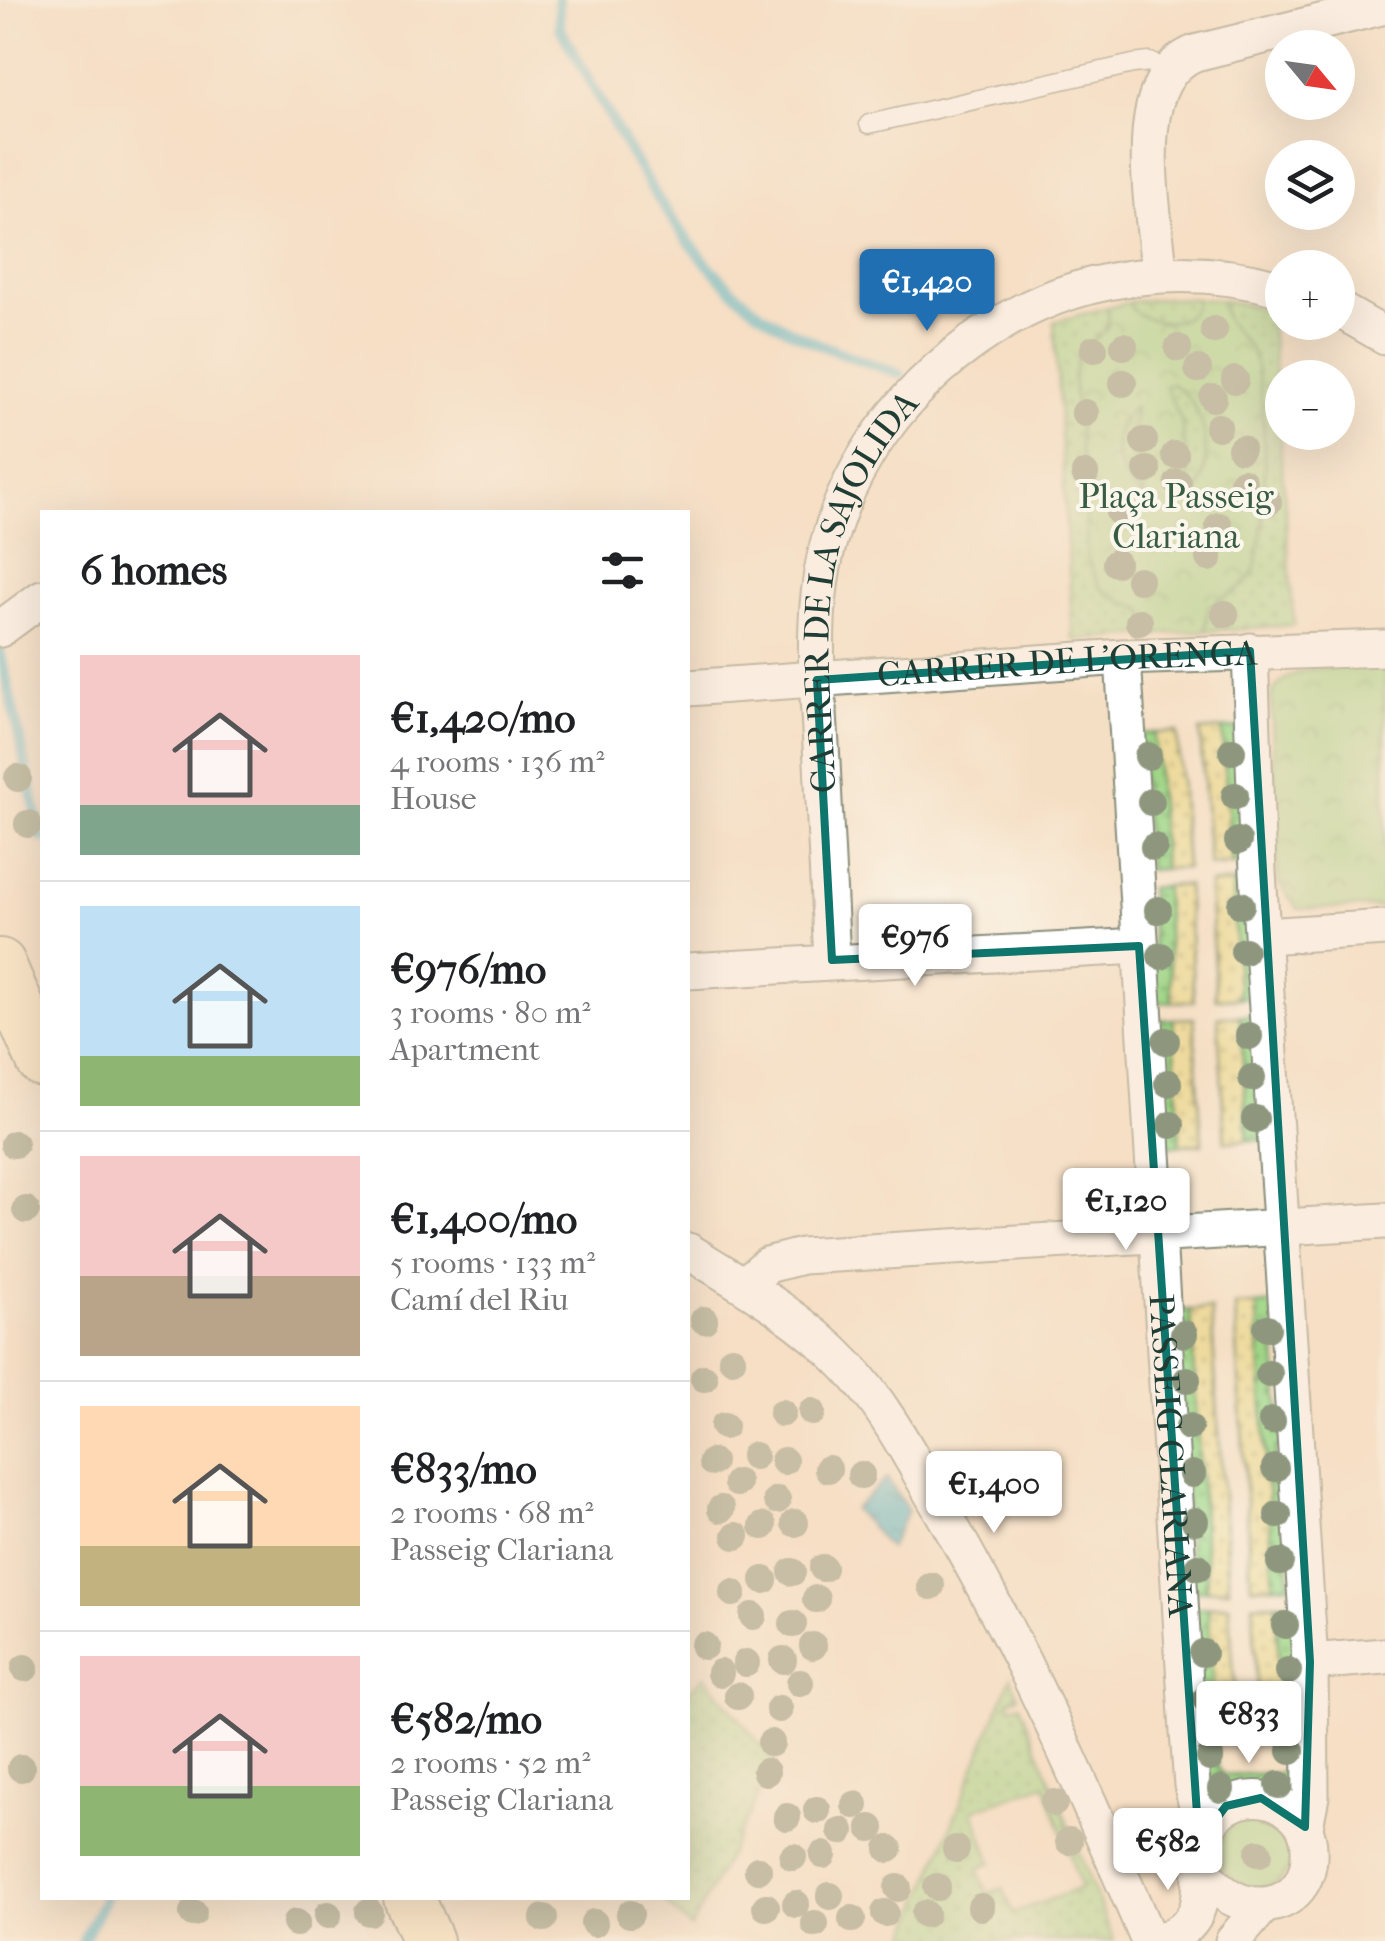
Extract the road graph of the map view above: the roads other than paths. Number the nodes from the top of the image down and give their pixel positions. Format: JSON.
{"nodes":[{"id":1,"x":1385,"y":6,"type":"edge"},
{"id":2,"x":1168,"y":70,"type":"junction"},
{"id":3,"x":868,"y":124,"type":"dead end"},
{"id":4,"x":1158,"y":272,"type":"junction"},
{"id":5,"x":1265,"y":287,"type":"edge"},
{"id":6,"x":1355,"y":319,"type":"edge"},
{"id":7,"x":1385,"y":336,"type":"edge"},
{"id":8,"x":40,"y":599,"type":"edge"},
{"id":9,"x":0,"y":629,"type":"edge"},
{"id":10,"x":1385,"y":648,"type":"edge"},
{"id":11,"x":1250,"y":651,"type":"junction"},
{"id":12,"x":1123,"y":657,"type":"junction"},
{"id":13,"x":818,"y":680,"type":"junction"},
{"id":14,"x":690,"y":688,"type":"edge"},
{"id":15,"x":1385,"y":928,"type":"edge"},
{"id":16,"x":1264,"y":936,"type":"junction"},
{"id":17,"x":1140,"y":946,"type":"junction"},
{"id":18,"x":832,"y":960,"type":"junction"},
{"id":19,"x":0,"y":964,"type":"edge"},
{"id":20,"x":690,"y":971,"type":"edge"},
{"id":21,"x":40,"y":1056,"type":"edge"},
{"id":22,"x":1385,"y":1222,"type":"edge"},
{"id":23,"x":1281,"y":1228,"type":"junction"},
{"id":24,"x":1157,"y":1234,"type":"junction"},
{"id":25,"x":690,"y":1252,"type":"edge"},
{"id":26,"x":744,"y":1285,"type":"junction"},
{"id":27,"x":1385,"y":1656,"type":"edge"},
{"id":28,"x":1310,"y":1662,"type":"junction"},
{"id":29,"x":1305,"y":1827,"type":"junction"},
{"id":30,"x":1204,"y":1835,"type":"junction"},
{"id":31,"x":1204,"y":1872,"type":"junction"},
{"id":32,"x":411,"y":1900,"type":"edge"},
{"id":33,"x":1263,"y":1906,"type":"junction"},
{"id":34,"x":428,"y":1941,"type":"edge"},
{"id":35,"x":1150,"y":1941,"type":"edge"},
{"id":36,"x":1160,"y":1941,"type":"edge"},
{"id":37,"x":1234,"y":1941,"type":"edge"}],
"edges":[{"from":1,"to":2,"type":"street"},
{"from":2,"to":3,"type":"lane"},
{"from":2,"to":4,"type":"street"},
{"from":4,"to":5,"type":"street","name":"CARRER DE LA SAJOLIDA"},
{"from":4,"to":13,"type":"street","name":"CARRER DE LA SAJOLIDA"},
{"from":6,"to":7,"type":"street"},
{"from":8,"to":9,"type":"street"},
{"from":10,"to":11,"type":"street","name":"CARRER DE L'ORENGA"},
{"from":11,"to":12,"type":"street","name":"CARRER DE L'ORENGA"},
{"from":11,"to":16,"type":"street"},
{"from":12,"to":13,"type":"street","name":"CARRER DE L'ORENGA"},
{"from":12,"to":17,"type":"street","name":"PASSEIG CLARIANA"},
{"from":13,"to":14,"type":"street","name":"CARRER DE L'ORENGA"},
{"from":13,"to":18,"type":"street","name":"CARRER DE LA SAJOLIDA"},
{"from":15,"to":16,"type":"street"},
{"from":16,"to":23,"type":"street"},
{"from":17,"to":18,"type":"street"},
{"from":17,"to":24,"type":"street","name":"PASSEIG CLARIANA"},
{"from":18,"to":20,"type":"street"},
{"from":19,"to":21,"type":"main road"},
{"from":22,"to":23,"type":"street"},
{"from":23,"to":24,"type":"street"},
{"from":23,"to":28,"type":"street"},
{"from":24,"to":26,"type":"street"},
{"from":24,"to":30,"type":"street","name":"PASSEIG CLARIANA"},
{"from":25,"to":26,"type":"street"},
{"from":26,"to":35,"type":"street"},
{"from":27,"to":28,"type":"street"},
{"from":28,"to":29,"type":"street"},
{"from":29,"to":30,"type":"street"},
{"from":29,"to":33,"type":"street"},
{"from":30,"to":31,"type":"street","name":"PASSEIG CLARIANA"},
{"from":31,"to":33,"type":"street"},
{"from":31,"to":36,"type":"street","name":"PASSEIG CLARIANA"},
{"from":32,"to":34,"type":"main road"},
{"from":33,"to":37,"type":"street"}]}
